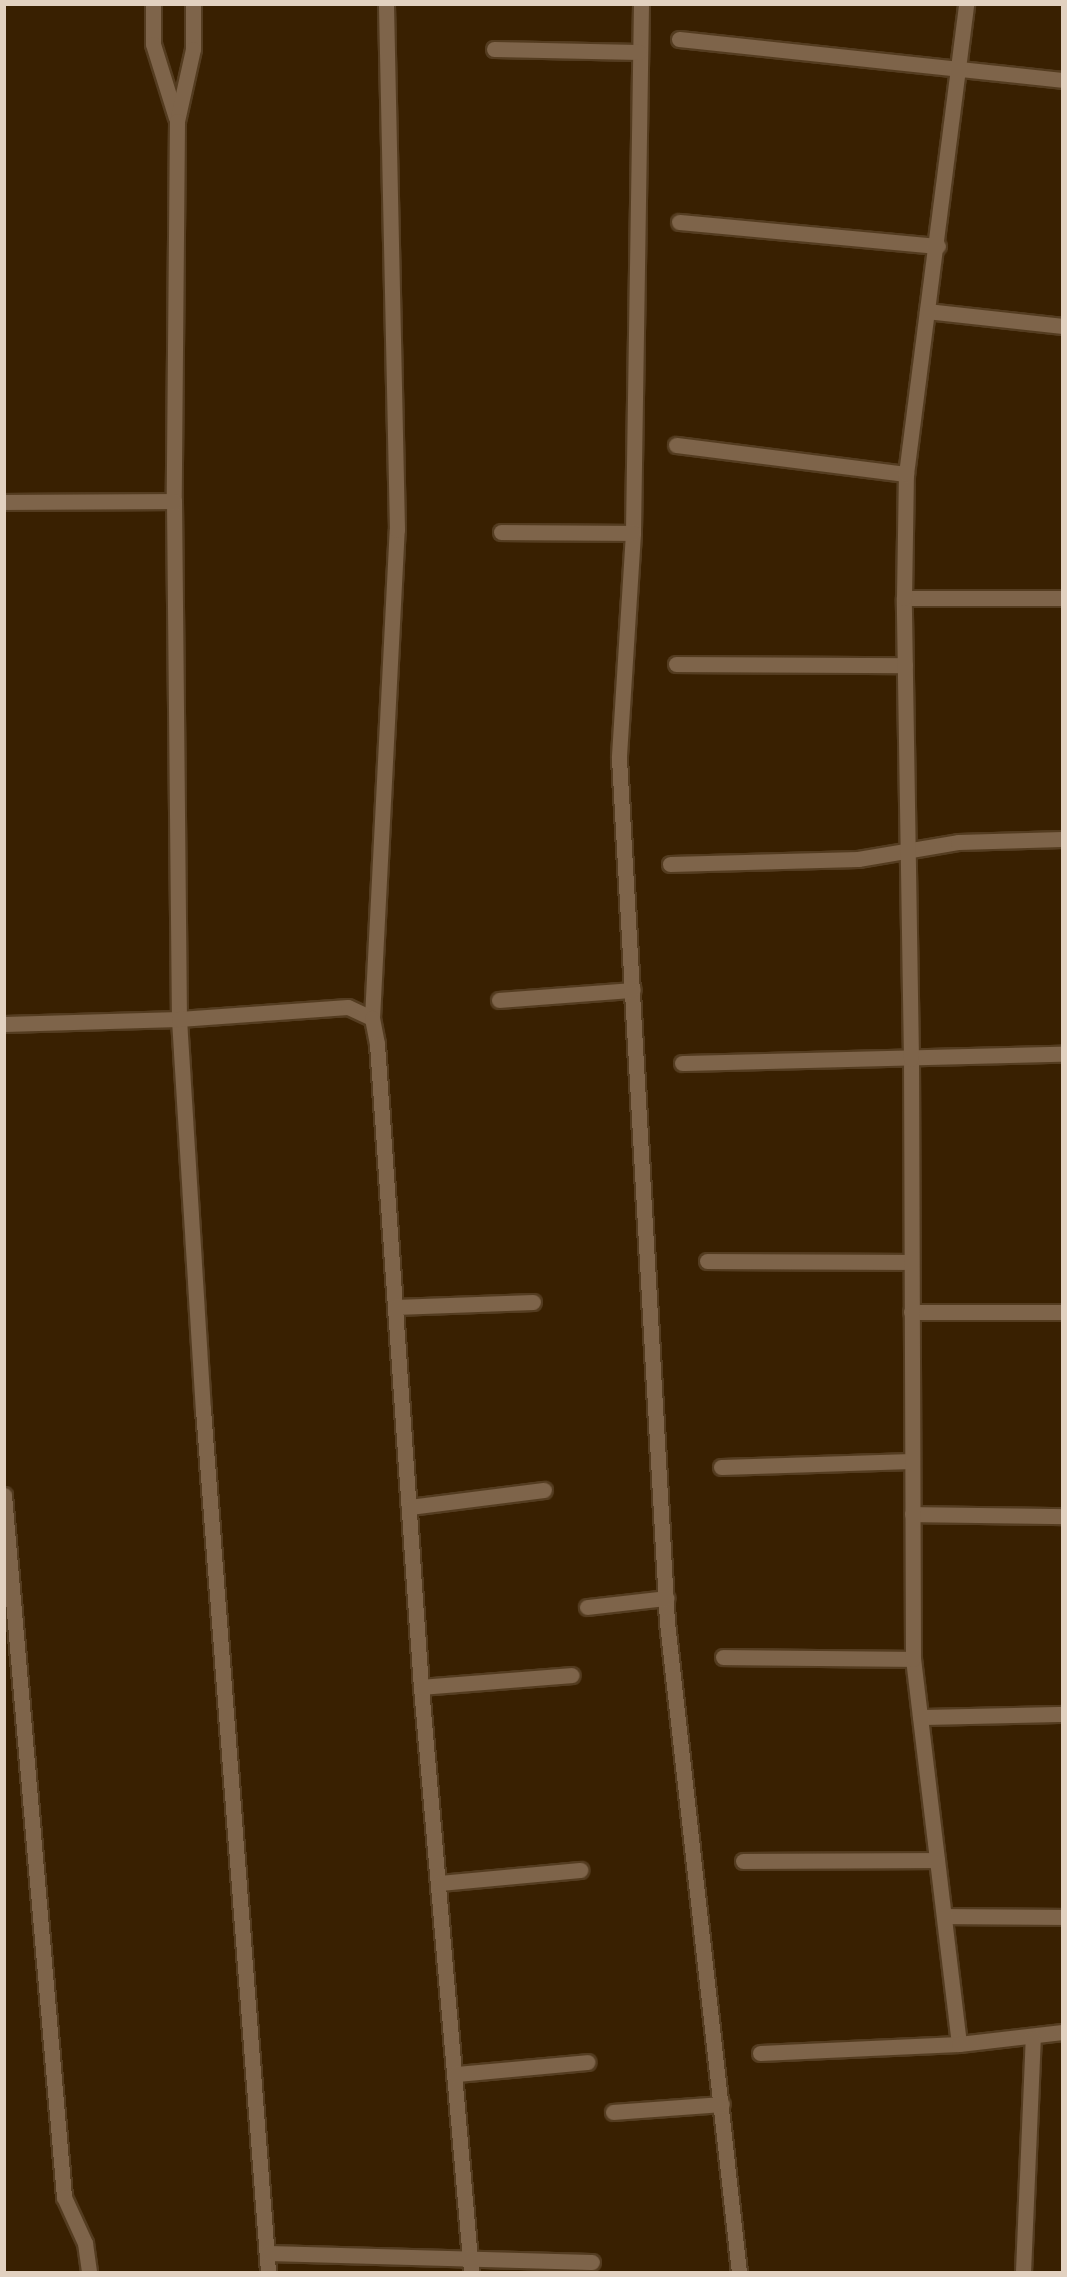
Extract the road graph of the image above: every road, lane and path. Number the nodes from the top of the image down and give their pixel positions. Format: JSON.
{"nodes":[{"id":1,"x":160,"y":4,"type":"edge"},
{"id":2,"x":193,"y":4,"type":"edge"},
{"id":3,"x":386,"y":4,"type":"edge"},
{"id":4,"x":640,"y":4,"type":"edge"},
{"id":5,"x":966,"y":4,"type":"edge"},
{"id":6,"x":153,"y":5,"type":"edge"},
{"id":7,"x":679,"y":39,"type":"dead end"},
{"id":8,"x":494,"y":49,"type":"dead end"},
{"id":9,"x":639,"y":52,"type":"junction"},
{"id":10,"x":958,"y":66,"type":"junction"},
{"id":11,"x":1062,"y":80,"type":"edge"},
{"id":12,"x":177,"y":121,"type":"junction"},
{"id":13,"x":679,"y":222,"type":"dead end"},
{"id":14,"x":938,"y":246,"type":"junction"},
{"id":15,"x":927,"y":311,"type":"junction"},
{"id":16,"x":1062,"y":326,"type":"edge"},
{"id":17,"x":676,"y":445,"type":"dead end"},
{"id":18,"x":906,"y":474,"type":"junction"},
{"id":19,"x":174,"y":501,"type":"junction"},
{"id":20,"x":4,"y":502,"type":"edge"},
{"id":21,"x":501,"y":532,"type":"dead end"},
{"id":22,"x":633,"y":533,"type":"junction"},
{"id":23,"x":904,"y":598,"type":"junction"},
{"id":24,"x":1062,"y":598,"type":"edge"},
{"id":25,"x":676,"y":664,"type":"dead end"},
{"id":26,"x":905,"y":665,"type":"junction"},
{"id":27,"x":1062,"y":839,"type":"edge"},
{"id":28,"x":907,"y":852,"type":"junction"},
{"id":29,"x":670,"y":864,"type":"dead end"},
{"id":30,"x":633,"y":990,"type":"junction"},
{"id":31,"x":499,"y":1000,"type":"dead end"},
{"id":32,"x":179,"y":1018,"type":"junction"},
{"id":33,"x":372,"y":1018,"type":"junction"},
{"id":34,"x":4,"y":1024,"type":"edge"},
{"id":35,"x":1062,"y":1054,"type":"edge"},
{"id":36,"x":911,"y":1059,"type":"junction"},
{"id":37,"x":682,"y":1063,"type":"dead end"},
{"id":38,"x":707,"y":1261,"type":"dead end"},
{"id":39,"x":911,"y":1262,"type":"junction"},
{"id":40,"x":533,"y":1302,"type":"dead end"},
{"id":41,"x":395,"y":1307,"type":"junction"},
{"id":42,"x":911,"y":1312,"type":"junction"},
{"id":43,"x":1062,"y":1312,"type":"edge"},
{"id":44,"x":912,"y":1461,"type":"junction"},
{"id":45,"x":721,"y":1467,"type":"dead end"},
{"id":46,"x":543,"y":1490,"type":"dead end"},
{"id":47,"x":4,"y":1495,"type":"edge"},
{"id":48,"x":409,"y":1507,"type":"junction"},
{"id":49,"x":912,"y":1514,"type":"junction"},
{"id":50,"x":1062,"y":1516,"type":"edge"},
{"id":51,"x":666,"y":1598,"type":"junction"},
{"id":52,"x":587,"y":1607,"type":"dead end"},
{"id":53,"x":723,"y":1657,"type":"dead end"},
{"id":54,"x":913,"y":1659,"type":"junction"},
{"id":55,"x":572,"y":1675,"type":"dead end"},
{"id":56,"x":421,"y":1687,"type":"junction"},
{"id":57,"x":1062,"y":1714,"type":"edge"},
{"id":58,"x":920,"y":1717,"type":"junction"},
{"id":59,"x":937,"y":1860,"type":"junction"},
{"id":60,"x":743,"y":1861,"type":"dead end"},
{"id":61,"x":580,"y":1870,"type":"dead end"},
{"id":62,"x":439,"y":1883,"type":"junction"},
{"id":63,"x":944,"y":1916,"type":"junction"},
{"id":64,"x":1062,"y":1917,"type":"edge"},
{"id":65,"x":1062,"y":2032,"type":"edge"},
{"id":66,"x":1033,"y":2038,"type":"junction"},
{"id":67,"x":959,"y":2044,"type":"junction"},
{"id":68,"x":760,"y":2053,"type":"dead end"},
{"id":69,"x":587,"y":2062,"type":"dead end"},
{"id":70,"x":456,"y":2074,"type":"junction"},
{"id":71,"x":722,"y":2104,"type":"junction"},
{"id":72,"x":613,"y":2112,"type":"dead end"},
{"id":73,"x":267,"y":2253,"type":"junction"},
{"id":74,"x":471,"y":2257,"type":"junction"},
{"id":75,"x":592,"y":2262,"type":"dead end"},
{"id":76,"x":89,"y":2272,"type":"edge"},
{"id":77,"x":268,"y":2272,"type":"edge"},
{"id":78,"x":471,"y":2272,"type":"edge"},
{"id":79,"x":739,"y":2272,"type":"edge"},
{"id":80,"x":1023,"y":2272,"type":"edge"}],
"edges":[{"from":1,"to":6,"type":"street"},
{"from":2,"to":12,"type":"street"},
{"from":3,"to":33,"type":"street"},
{"from":4,"to":9,"type":"street"},
{"from":5,"to":10,"type":"street"},
{"from":6,"to":12,"type":"street"},
{"from":7,"to":10,"type":"street"},
{"from":8,"to":9,"type":"street"},
{"from":9,"to":22,"type":"street"},
{"from":10,"to":11,"type":"street"},
{"from":10,"to":14,"type":"street"},
{"from":12,"to":19,"type":"street"},
{"from":13,"to":14,"type":"street"},
{"from":14,"to":15,"type":"street"},
{"from":15,"to":16,"type":"street"},
{"from":15,"to":18,"type":"street"},
{"from":17,"to":18,"type":"street"},
{"from":18,"to":23,"type":"street"},
{"from":19,"to":20,"type":"street"},
{"from":19,"to":32,"type":"street"},
{"from":21,"to":22,"type":"street"},
{"from":22,"to":30,"type":"street"},
{"from":23,"to":24,"type":"street"},
{"from":23,"to":26,"type":"street"},
{"from":25,"to":26,"type":"street"},
{"from":26,"to":28,"type":"street"},
{"from":27,"to":28,"type":"street"},
{"from":28,"to":29,"type":"street"},
{"from":28,"to":36,"type":"street"},
{"from":30,"to":31,"type":"street"},
{"from":30,"to":51,"type":"street"},
{"from":32,"to":33,"type":"street"},
{"from":32,"to":34,"type":"street"},
{"from":32,"to":73,"type":"street"},
{"from":33,"to":41,"type":"street"},
{"from":35,"to":36,"type":"street"},
{"from":36,"to":37,"type":"street"},
{"from":36,"to":39,"type":"street"},
{"from":38,"to":39,"type":"street"},
{"from":39,"to":42,"type":"street"},
{"from":40,"to":41,"type":"street"},
{"from":41,"to":48,"type":"street"},
{"from":42,"to":43,"type":"street"},
{"from":42,"to":44,"type":"street"},
{"from":44,"to":45,"type":"street"},
{"from":44,"to":49,"type":"street"},
{"from":46,"to":48,"type":"street"},
{"from":47,"to":76,"type":"street"},
{"from":48,"to":56,"type":"street"},
{"from":49,"to":50,"type":"street"},
{"from":49,"to":54,"type":"street"},
{"from":51,"to":52,"type":"street"},
{"from":51,"to":71,"type":"street"},
{"from":53,"to":54,"type":"street"},
{"from":54,"to":58,"type":"street"},
{"from":55,"to":56,"type":"street"},
{"from":56,"to":62,"type":"street"},
{"from":57,"to":58,"type":"street"},
{"from":58,"to":59,"type":"street"},
{"from":59,"to":60,"type":"street"},
{"from":59,"to":63,"type":"street"},
{"from":61,"to":62,"type":"street"},
{"from":62,"to":70,"type":"street"},
{"from":63,"to":64,"type":"street"},
{"from":63,"to":67,"type":"street"},
{"from":65,"to":66,"type":"street"},
{"from":66,"to":67,"type":"street"},
{"from":66,"to":80,"type":"street"},
{"from":67,"to":68,"type":"street"},
{"from":69,"to":70,"type":"street"},
{"from":70,"to":74,"type":"street"},
{"from":71,"to":72,"type":"street"},
{"from":71,"to":79,"type":"street"},
{"from":73,"to":74,"type":"street"},
{"from":73,"to":77,"type":"street"},
{"from":74,"to":75,"type":"street"},
{"from":74,"to":78,"type":"street"}]}
